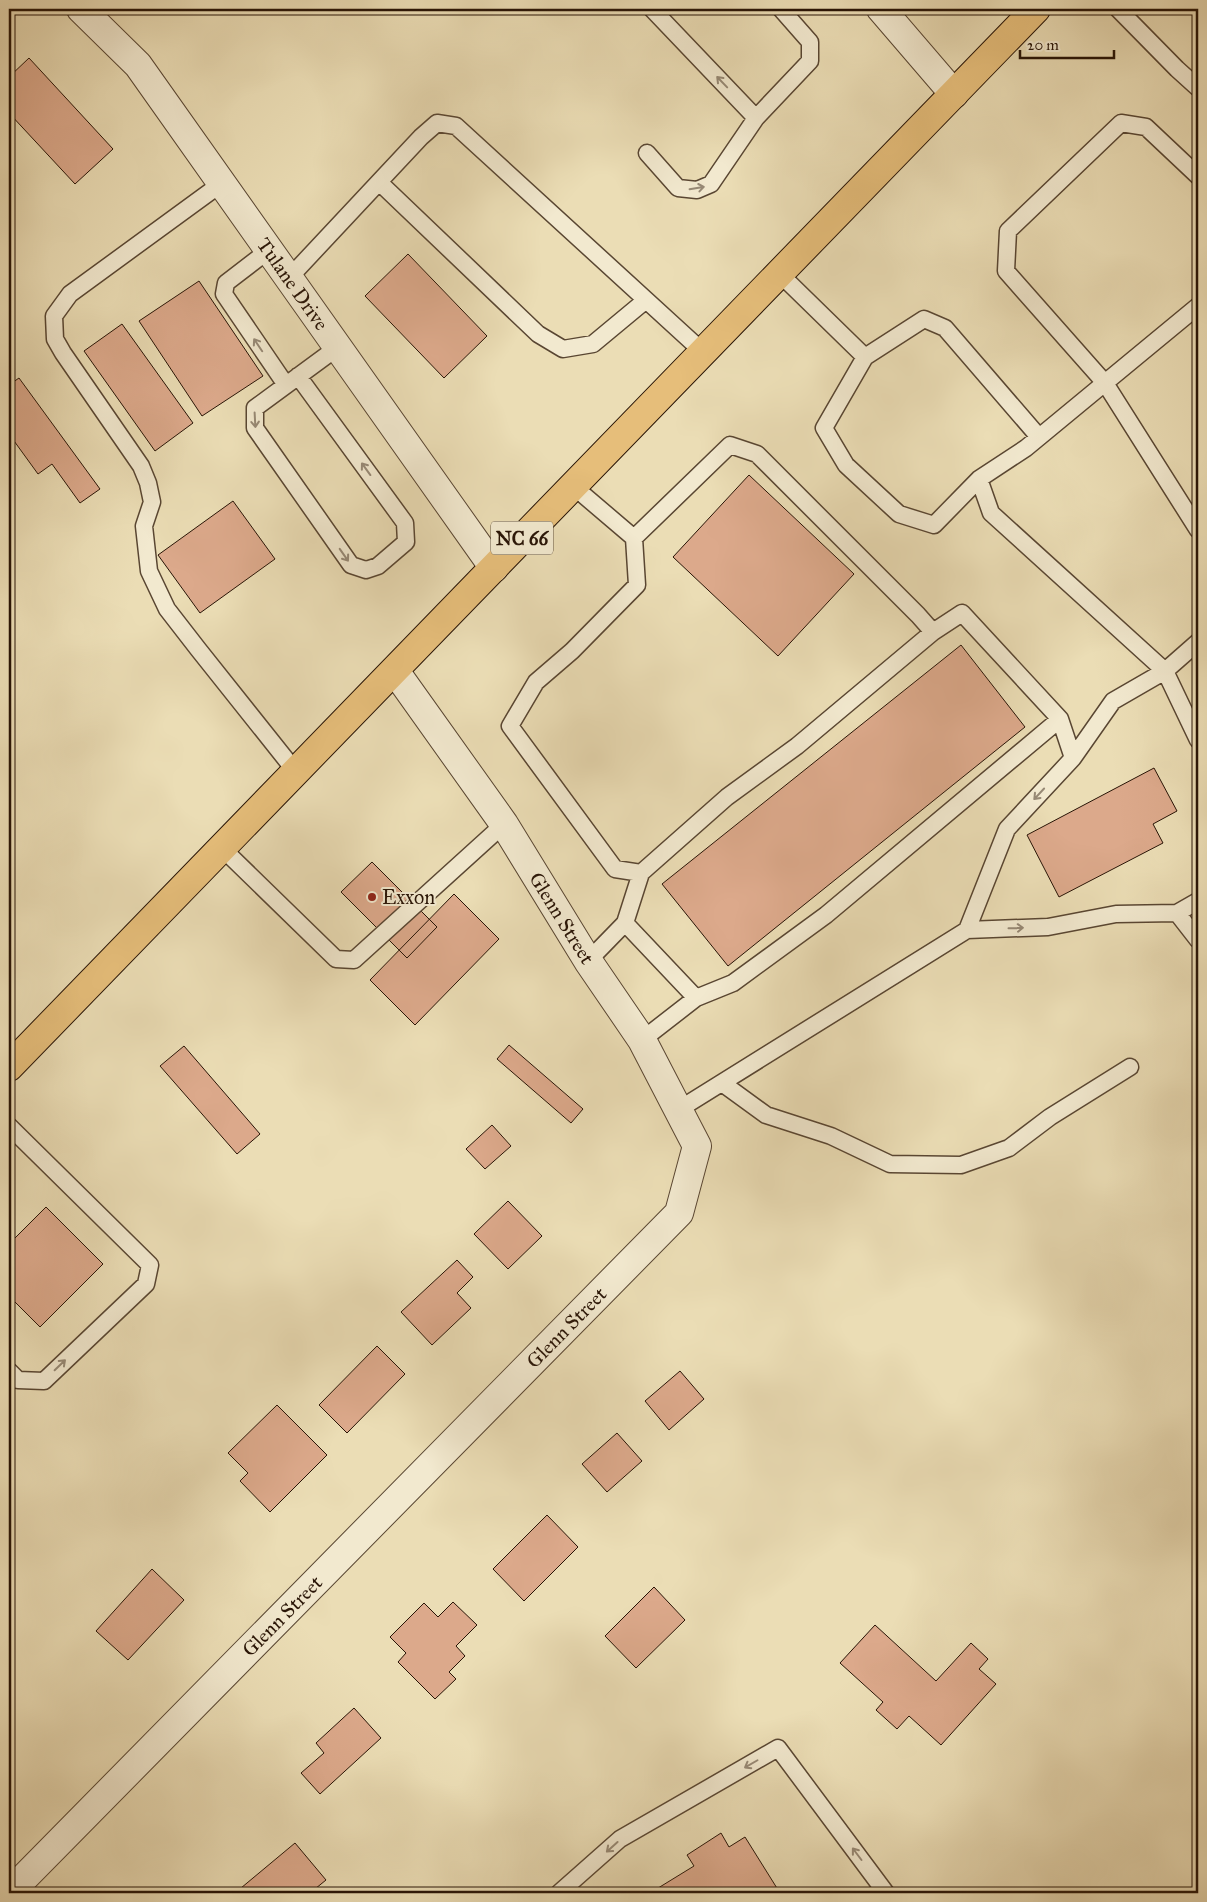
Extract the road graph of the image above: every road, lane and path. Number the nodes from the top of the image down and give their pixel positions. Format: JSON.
{"nodes":[{"id":1,"x":81,"y":9,"type":"edge"},
{"id":2,"x":652,"y":9,"type":"edge"},
{"id":3,"x":781,"y":9,"type":"edge"},
{"id":4,"x":881,"y":9,"type":"edge"},
{"id":5,"x":1036,"y":9,"type":"edge"},
{"id":6,"x":1118,"y":9,"type":"edge"},
{"id":7,"x":1198,"y":88,"type":"edge"},
{"id":8,"x":954,"y":94,"type":"junction"},
{"id":9,"x":756,"y":118,"type":"junction"},
{"id":10,"x":647,"y":153,"type":"dead end"},
{"id":11,"x":1198,"y":176,"type":"edge"},
{"id":12,"x":379,"y":182,"type":"junction"},
{"id":13,"x":222,"y":183,"type":"junction"},
{"id":14,"x":269,"y":250,"type":"junction"},
{"id":15,"x":779,"y":273,"type":"junction"},
{"id":16,"x":289,"y":278,"type":"junction"},
{"id":17,"x":646,"y":300,"type":"junction"},
{"id":18,"x":1198,"y":306,"type":"edge"},
{"id":19,"x":338,"y":347,"type":"junction"},
{"id":20,"x":703,"y":352,"type":"junction"},
{"id":21,"x":865,"y":357,"type":"junction"},
{"id":22,"x":292,"y":380,"type":"junction"},
{"id":23,"x":1106,"y":383,"type":"junction"},
{"id":24,"x":1039,"y":437,"type":"junction"},
{"id":25,"x":979,"y":479,"type":"junction"},
{"id":26,"x":573,"y":486,"type":"junction"},
{"id":27,"x":1198,"y":530,"type":"edge"},
{"id":28,"x":634,"y":538,"type":"junction"},
{"id":29,"x":494,"y":568,"type":"junction"},
{"id":30,"x":933,"y":632,"type":"junction"},
{"id":31,"x":1198,"y":642,"type":"edge"},
{"id":32,"x":394,"y":670,"type":"junction"},
{"id":33,"x":1164,"y":671,"type":"junction"},
{"id":34,"x":1060,"y":719,"type":"junction"},
{"id":35,"x":1198,"y":740,"type":"edge"},
{"id":36,"x":1073,"y":758,"type":"junction"},
{"id":37,"x":296,"y":772,"type":"junction"},
{"id":38,"x":504,"y":824,"type":"junction"},
{"id":39,"x":222,"y":848,"type":"junction"},
{"id":40,"x":641,"y":873,"type":"junction"},
{"id":41,"x":1198,"y":901,"type":"edge"},
{"id":42,"x":1177,"y":913,"type":"junction"},
{"id":43,"x":625,"y":923,"type":"junction"},
{"id":44,"x":967,"y":930,"type":"junction"},
{"id":45,"x":1198,"y":940,"type":"edge"},
{"id":46,"x":588,"y":961,"type":"junction"},
{"id":47,"x":696,"y":998,"type":"junction"},
{"id":48,"x":642,"y":1040,"type":"junction"},
{"id":49,"x":9,"y":1067,"type":"edge"},
{"id":50,"x":1130,"y":1067,"type":"dead end"},
{"id":51,"x":722,"y":1083,"type":"junction"},
{"id":52,"x":678,"y":1110,"type":"junction"},
{"id":53,"x":9,"y":1126,"type":"edge"},
{"id":54,"x":13,"y":1376,"type":"edge"},
{"id":55,"x":9,"y":1893,"type":"edge"},
{"id":56,"x":559,"y":1893,"type":"edge"},
{"id":57,"x":886,"y":1893,"type":"edge"}],
"edges":[{"from":1,"to":13,"type":"street","name":"Tulane Drive"},
{"from":9,"to":2,"type":"lane","one_way":true},
{"from":3,"to":9,"type":"lane"},
{"from":4,"to":8,"type":"street"},
{"from":5,"to":8,"type":"main road","number":"NC 66"},
{"from":6,"to":7,"type":"lane"},
{"from":8,"to":15,"type":"main road","number":"NC 66"},
{"from":10,"to":9,"type":"lane","one_way":true},
{"from":11,"to":23,"type":"lane"},
{"from":12,"to":16,"type":"lane"},
{"from":12,"to":17,"type":"lane"},
{"from":12,"to":17,"type":"lane"},
{"from":13,"to":14,"type":"street","name":"Tulane Drive"},
{"from":13,"to":37,"type":"lane"},
{"from":14,"to":16,"type":"street","name":"Tulane Drive"},
{"from":22,"to":14,"type":"lane","one_way":true},
{"from":15,"to":20,"type":"main road","number":"NC 66"},
{"from":15,"to":21,"type":"lane"},
{"from":16,"to":19,"type":"street","name":"Tulane Drive"},
{"from":17,"to":20,"type":"lane"},
{"from":18,"to":23,"type":"lane"},
{"from":19,"to":22,"type":"lane"},
{"from":19,"to":29,"type":"street","name":"Tulane Drive"},
{"from":20,"to":26,"type":"main road","number":"NC 66"},
{"from":21,"to":24,"type":"lane"},
{"from":21,"to":25,"type":"lane"},
{"from":22,"to":22,"type":"lane","one_way":true},
{"from":23,"to":24,"type":"lane"},
{"from":23,"to":27,"type":"lane"},
{"from":24,"to":25,"type":"lane"},
{"from":25,"to":33,"type":"lane"},
{"from":26,"to":28,"type":"lane"},
{"from":26,"to":29,"type":"main road","number":"NC 66"},
{"from":28,"to":30,"type":"lane"},
{"from":28,"to":40,"type":"lane"},
{"from":29,"to":32,"type":"main road","number":"NC 66"},
{"from":30,"to":34,"type":"lane"},
{"from":30,"to":40,"type":"lane"},
{"from":31,"to":33,"type":"lane"},
{"from":32,"to":37,"type":"main road","number":"NC 66"},
{"from":32,"to":38,"type":"street","name":"Glenn Street"},
{"from":33,"to":35,"type":"lane"},
{"from":33,"to":36,"type":"lane"},
{"from":34,"to":36,"type":"lane"},
{"from":34,"to":47,"type":"lane"},
{"from":36,"to":44,"type":"lane","one_way":true},
{"from":37,"to":39,"type":"main road","number":"NC 66"},
{"from":38,"to":39,"type":"lane"},
{"from":38,"to":46,"type":"street","name":"Glenn Street"},
{"from":39,"to":49,"type":"main road","number":"NC 66"},
{"from":40,"to":43,"type":"lane"},
{"from":41,"to":42,"type":"lane"},
{"from":44,"to":42,"type":"lane","one_way":true},
{"from":42,"to":45,"type":"lane"},
{"from":43,"to":46,"type":"lane"},
{"from":43,"to":47,"type":"lane"},
{"from":44,"to":51,"type":"lane"},
{"from":46,"to":48,"type":"street","name":"Glenn Street"},
{"from":47,"to":48,"type":"lane"},
{"from":48,"to":52,"type":"street","name":"Glenn Street"},
{"from":50,"to":51,"type":"lane"},
{"from":51,"to":52,"type":"lane"},
{"from":52,"to":55,"type":"street","name":"Glenn Street"},
{"from":54,"to":53,"type":"lane","one_way":true},
{"from":57,"to":56,"type":"lane","one_way":true}]}
